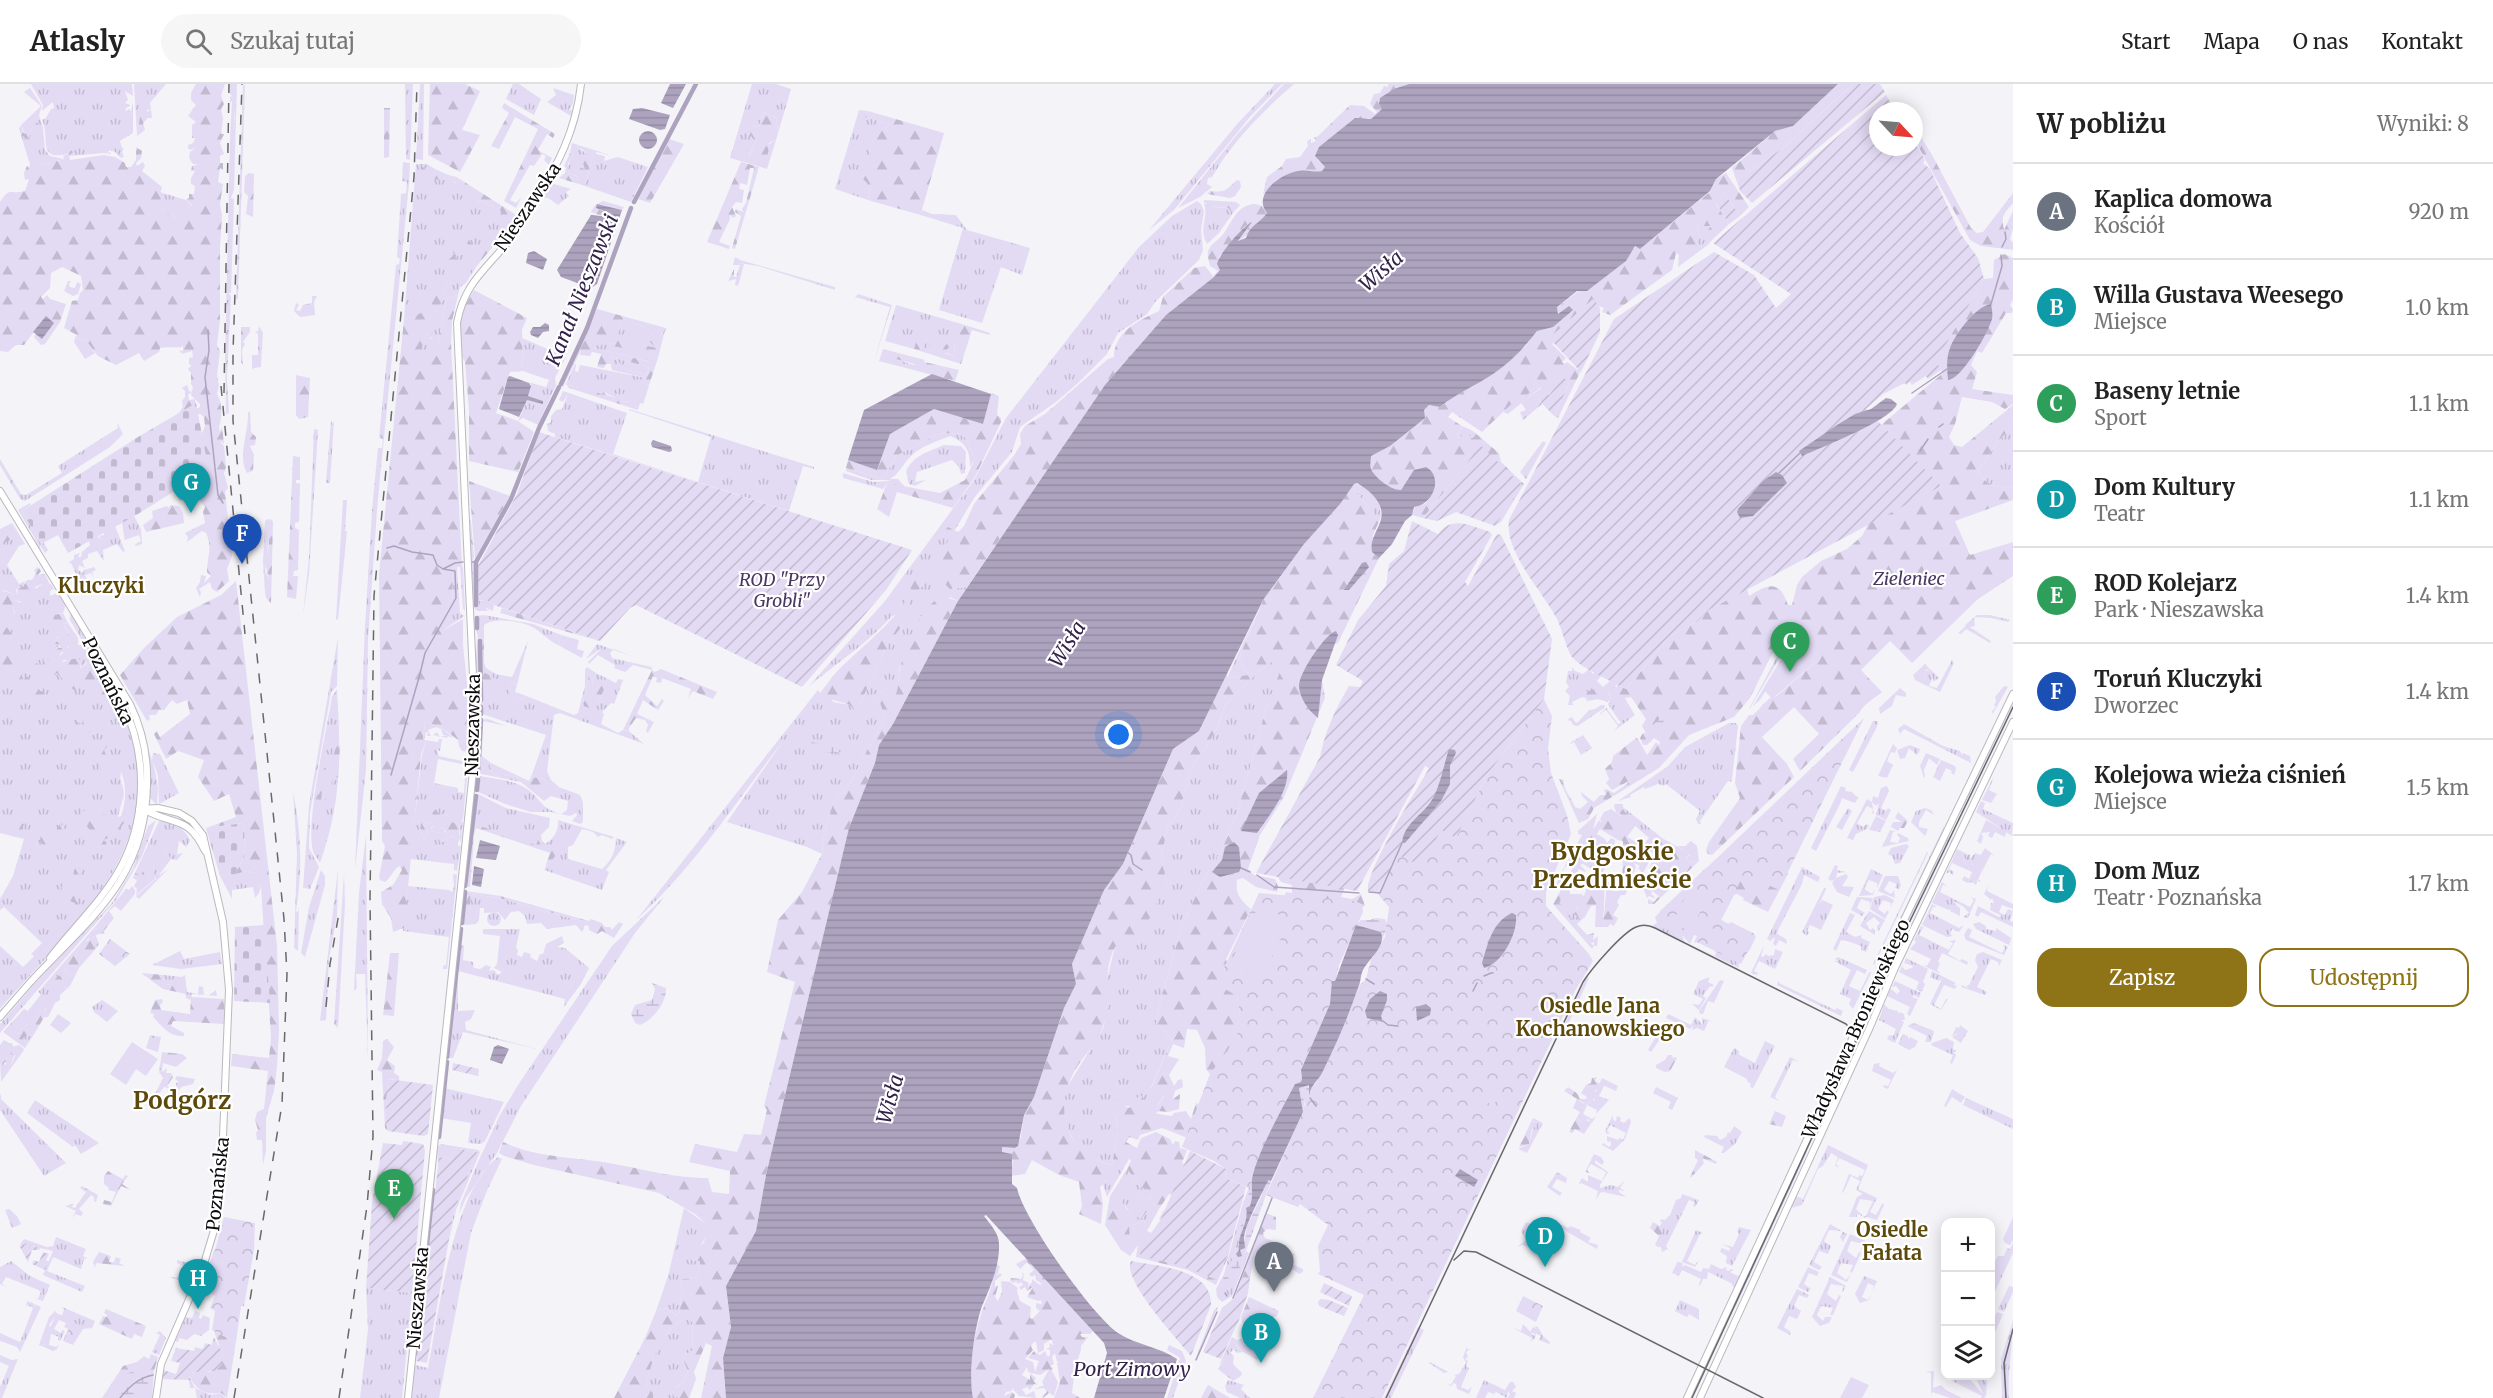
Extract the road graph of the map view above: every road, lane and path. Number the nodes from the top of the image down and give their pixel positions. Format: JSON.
{"nodes":[{"id":1,"x":581,"y":84,"type":"edge"},
{"id":2,"x":0,"y":491,"type":"edge"},
{"id":3,"x":78,"y":619,"type":"junction"},
{"id":4,"x":2013,"y":694,"type":"edge"},
{"id":5,"x":2013,"y":722,"type":"edge"},
{"id":6,"x":147,"y":793,"type":"junction"},
{"id":7,"x":158,"y":808,"type":"junction"},
{"id":8,"x":142,"y":809,"type":"junction"},
{"id":9,"x":157,"y":816,"type":"junction"},
{"id":10,"x":140,"y":838,"type":"junction"},
{"id":11,"x":207,"y":854,"type":"junction"},
{"id":12,"x":37,"y":975,"type":"junction"},
{"id":13,"x":0,"y":1017,"type":"edge"},
{"id":14,"x":156,"y":1398,"type":"edge"},
{"id":15,"x":408,"y":1398,"type":"edge"},
{"id":16,"x":1687,"y":1398,"type":"edge"},
{"id":17,"x":1700,"y":1398,"type":"edge"}],
"edges":[{"from":1,"to":15,"type":"main road","name":"Nieszawska"},
{"from":2,"to":3,"type":"main road","name":"Poznańska"},
{"from":3,"to":6,"type":"main road","name":"Poznańska"},
{"from":3,"to":8,"type":"main road","name":"Poznańska"},
{"from":4,"to":16,"type":"main road","name":"Władysława Broniewskiego"},
{"from":5,"to":17,"type":"main road","name":"Władysława Broniewskiego"},
{"from":6,"to":7,"type":"main road"},
{"from":6,"to":8,"type":"main road","name":"Poznańska"},
{"from":7,"to":8,"type":"main road","name":"Poznańska"},
{"from":7,"to":11,"type":"main road","name":"Poznańska"},
{"from":8,"to":9,"type":"main road","name":"Poznańska"},
{"from":8,"to":10,"type":"main road"},
{"from":8,"to":12,"type":"main road"},
{"from":9,"to":10,"type":"main road"},
{"from":9,"to":11,"type":"main road","name":"Poznańska"},
{"from":10,"to":12,"type":"main road"},
{"from":11,"to":14,"type":"main road","name":"Poznańska"},
{"from":12,"to":13,"type":"main road"}]}
